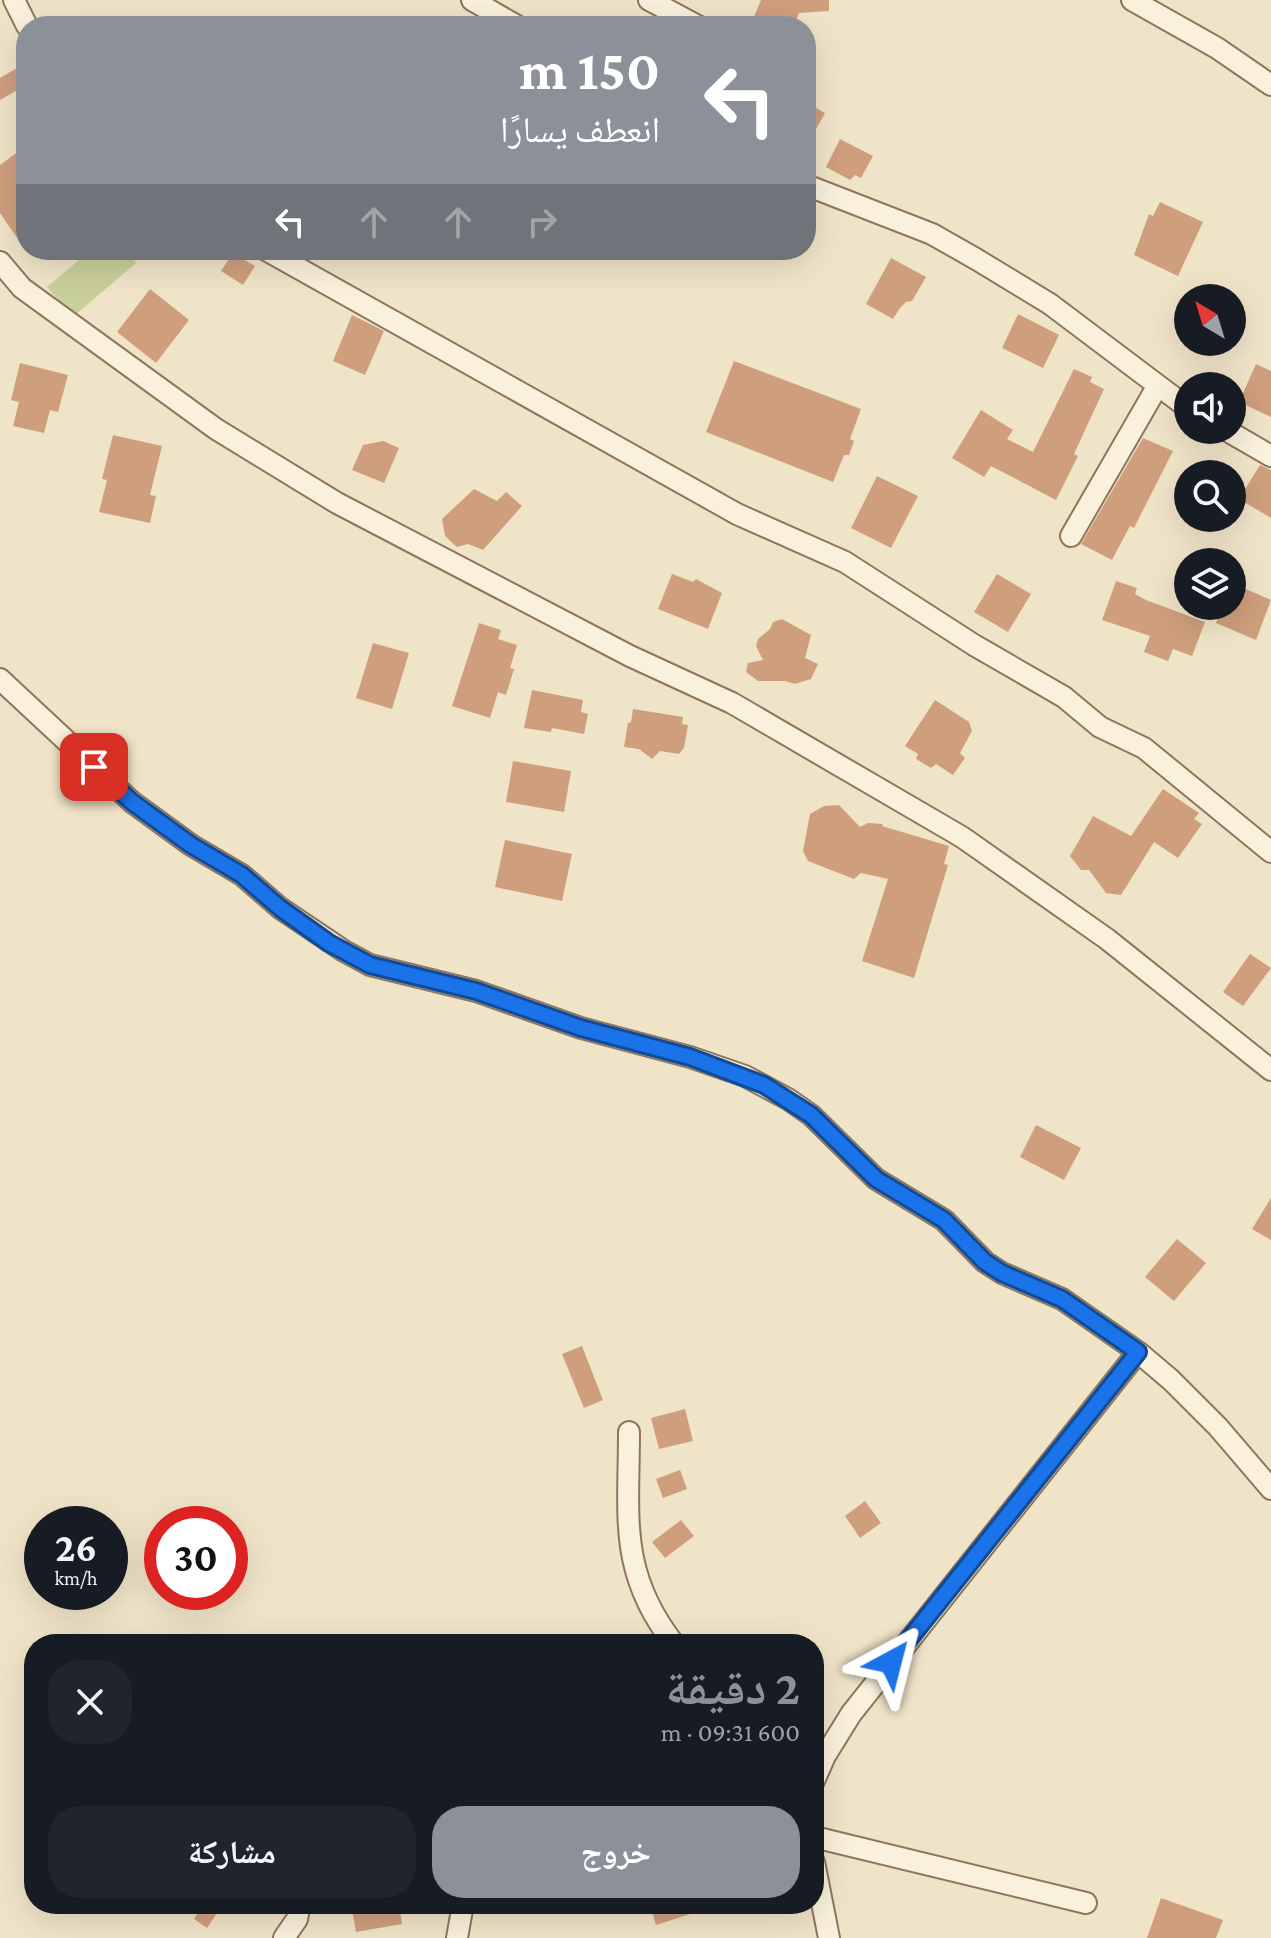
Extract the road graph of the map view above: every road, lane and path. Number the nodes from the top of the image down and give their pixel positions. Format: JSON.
{"nodes":[{"id":1,"x":472,"y":0,"type":"edge"},
{"id":2,"x":649,"y":0,"type":"edge"},
{"id":3,"x":1132,"y":0,"type":"edge"},
{"id":4,"x":494,"y":5,"type":"edge"},
{"id":5,"x":679,"y":16,"type":"edge"},
{"id":6,"x":1271,"y":85,"type":"edge"},
{"id":7,"x":816,"y":189,"type":"edge"},
{"id":8,"x":284,"y":260,"type":"edge"},
{"id":9,"x":0,"y":262,"type":"edge"},
{"id":10,"x":1157,"y":387,"type":"junction"},
{"id":11,"x":1174,"y":399,"type":"edge"},
{"id":12,"x":1246,"y":442,"type":"edge"},
{"id":13,"x":1271,"y":456,"type":"edge"},
{"id":14,"x":1071,"y":536,"type":"dead end"},
{"id":15,"x":0,"y":679,"type":"edge"},
{"id":16,"x":1271,"y":852,"type":"edge"},
{"id":17,"x":1271,"y":1070,"type":"edge"},
{"id":18,"x":1138,"y":1352,"type":"junction"},
{"id":19,"x":629,"y":1432,"type":"dead end"},
{"id":20,"x":1271,"y":1489,"type":"edge"},
{"id":21,"x":667,"y":1634,"type":"edge"},
{"id":22,"x":824,"y":1760,"type":"edge"},
{"id":23,"x":824,"y":1839,"type":"edge"},
{"id":24,"x":1086,"y":1903,"type":"dead end"},
{"id":25,"x":824,"y":1913,"type":"edge"},
{"id":26,"x":298,"y":1914,"type":"edge"},
{"id":27,"x":461,"y":1914,"type":"edge"},
{"id":28,"x":284,"y":1938,"type":"edge"},
{"id":29,"x":457,"y":1938,"type":"edge"},
{"id":30,"x":829,"y":1938,"type":"edge"}],
"edges":[{"from":1,"to":4,"type":"street"},
{"from":2,"to":5,"type":"street"},
{"from":3,"to":6,"type":"street"},
{"from":7,"to":10,"type":"street"},
{"from":8,"to":16,"type":"street"},
{"from":9,"to":17,"type":"street"},
{"from":10,"to":11,"type":"street"},
{"from":10,"to":14,"type":"street"},
{"from":12,"to":13,"type":"street"},
{"from":15,"to":18,"type":"street"},
{"from":18,"to":20,"type":"street"},
{"from":18,"to":22,"type":"street"},
{"from":19,"to":21,"type":"street"},
{"from":23,"to":24,"type":"street"},
{"from":25,"to":30,"type":"street"},
{"from":26,"to":28,"type":"street"},
{"from":27,"to":29,"type":"street"}]}
